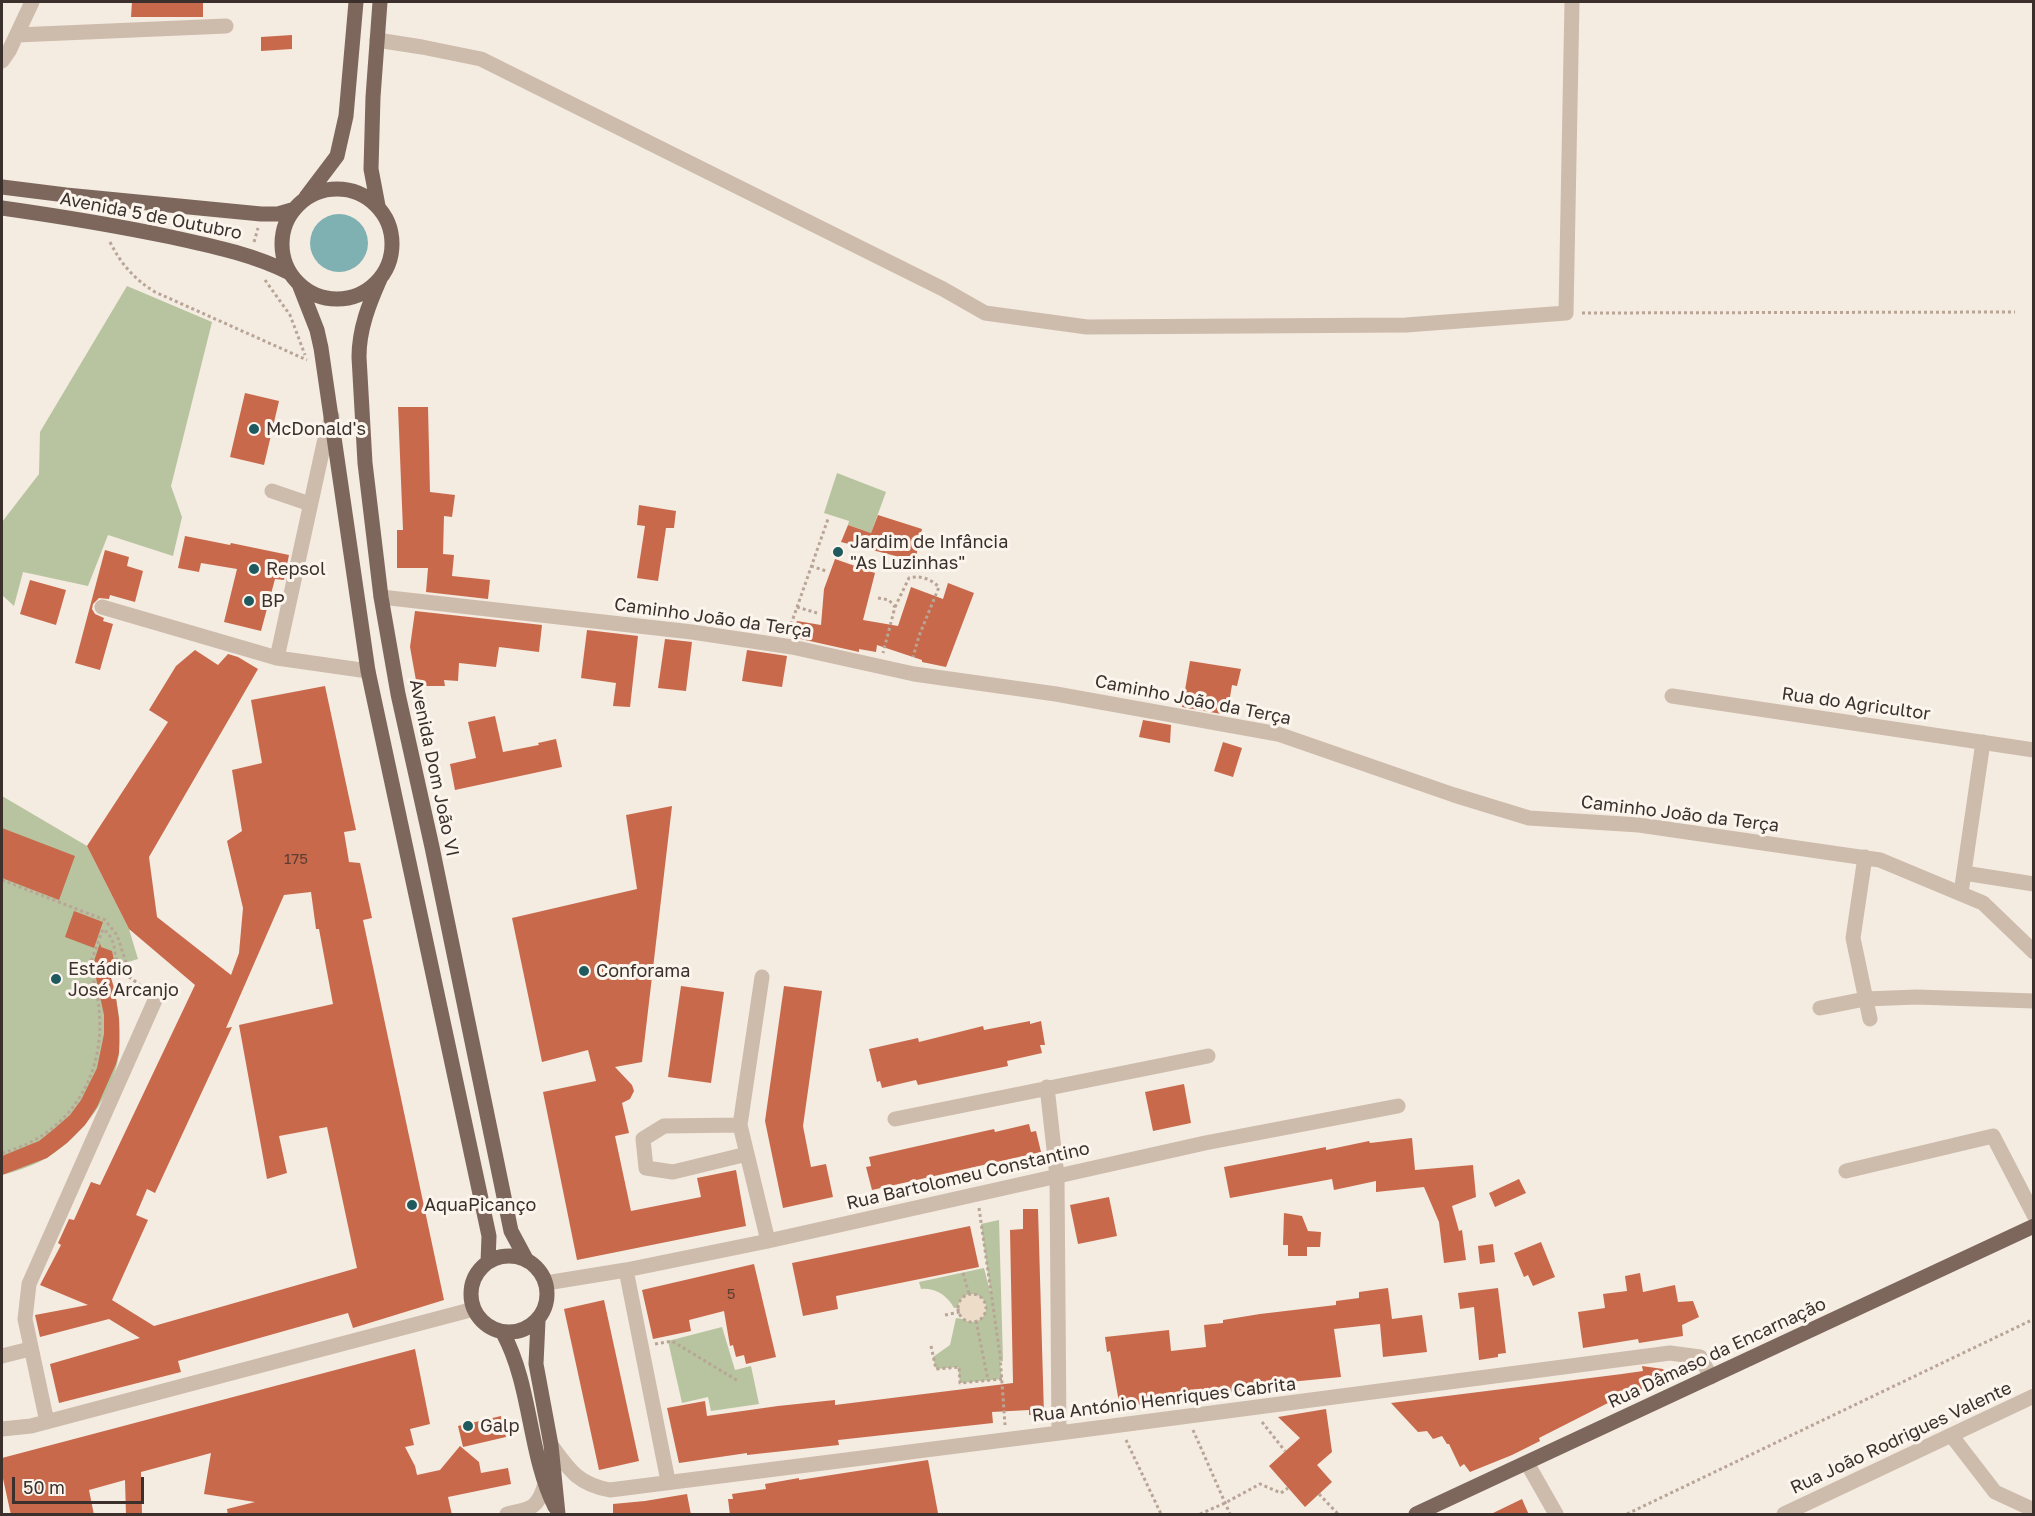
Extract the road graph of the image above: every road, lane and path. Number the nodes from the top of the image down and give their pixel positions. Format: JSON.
{"nodes":[{"id":1,"x":32,"y":2,"type":"edge"},
{"id":2,"x":356,"y":2,"type":"edge"},
{"id":3,"x":380,"y":2,"type":"edge"},
{"id":4,"x":1572,"y":2,"type":"edge"},
{"id":5,"x":226,"y":26,"type":"dead end"},
{"id":6,"x":17,"y":35,"type":"junction"},
{"id":7,"x":377,"y":40,"type":"junction"},
{"id":8,"x":2,"y":61,"type":"edge"},
{"id":9,"x":2,"y":187,"type":"edge"},
{"id":10,"x":298,"y":205,"type":"junction"},
{"id":11,"x":378,"y":206,"type":"junction"},
{"id":12,"x":2,"y":208,"type":"edge"},
{"id":13,"x":107,"y":237,"type":"dead end"},
{"id":14,"x":262,"y":277,"type":"dead end"},
{"id":15,"x":294,"y":279,"type":"junction"},
{"id":16,"x":380,"y":279,"type":"junction"},
{"id":17,"x":2015,"y":312,"type":"dead end"},
{"id":18,"x":1566,"y":313,"type":"junction"},
{"id":19,"x":332,"y":416,"type":"junction"},
{"id":20,"x":272,"y":491,"type":"dead end"},
{"id":21,"x":310,"y":504,"type":"junction"},
{"id":22,"x":828,"y":519,"type":"dead end"},
{"id":23,"x":811,"y":566,"type":"junction"},
{"id":24,"x":826,"y":571,"type":"dead end"},
{"id":25,"x":381,"y":597,"type":"junction"},
{"id":26,"x":878,"y":598,"type":"dead end"},
{"id":27,"x":102,"y":607,"type":"dead end"},
{"id":28,"x":896,"y":607,"type":"junction"},
{"id":29,"x":797,"y":608,"type":"junction"},
{"id":30,"x":817,"y":613,"type":"dead end"},
{"id":31,"x":784,"y":646,"type":"junction"},
{"id":32,"x":277,"y":658,"type":"junction"},
{"id":33,"x":879,"y":666,"type":"junction"},
{"id":34,"x":368,"y":671,"type":"junction"},
{"id":35,"x":914,"y":674,"type":"junction"},
{"id":36,"x":1672,"y":696,"type":"dead end"},
{"id":37,"x":1983,"y":742,"type":"junction"},
{"id":38,"x":2034,"y":750,"type":"edge"},
{"id":39,"x":1865,"y":857,"type":"junction"},
{"id":40,"x":1964,"y":873,"type":"junction"},
{"id":41,"x":2,"y":880,"type":"edge"},
{"id":42,"x":2034,"y":885,"type":"edge"},
{"id":43,"x":1961,"y":893,"type":"junction"},
{"id":44,"x":2034,"y":952,"type":"edge"},
{"id":45,"x":131,"y":977,"type":"junction"},
{"id":46,"x":762,"y":977,"type":"dead end"},
{"id":47,"x":156,"y":998,"type":"joint"},
{"id":48,"x":1866,"y":999,"type":"junction"},
{"id":49,"x":2034,"y":1001,"type":"edge"},
{"id":50,"x":1820,"y":1008,"type":"dead end"},
{"id":51,"x":1870,"y":1019,"type":"dead end"},
{"id":52,"x":1208,"y":1056,"type":"dead end"},
{"id":53,"x":1047,"y":1087,"type":"junction"},
{"id":54,"x":1398,"y":1106,"type":"dead end"},
{"id":55,"x":895,"y":1119,"type":"dead end"},
{"id":56,"x":740,"y":1125,"type":"junction"},
{"id":57,"x":2,"y":1153,"type":"edge"},
{"id":58,"x":747,"y":1154,"type":"junction"},
{"id":59,"x":1846,"y":1171,"type":"dead end"},
{"id":60,"x":1058,"y":1176,"type":"junction"},
{"id":61,"x":977,"y":1195,"type":"junction"},
{"id":62,"x":2034,"y":1215,"type":"edge"},
{"id":63,"x":2034,"y":1226,"type":"edge"},
{"id":64,"x":768,"y":1241,"type":"junction"},
{"id":65,"x":526,"y":1259,"type":"junction"},
{"id":66,"x":488,"y":1262,"type":"junction"},
{"id":67,"x":626,"y":1270,"type":"junction"},
{"id":68,"x":963,"y":1273,"type":"dead end"},
{"id":69,"x":546,"y":1283,"type":"junction"},
{"id":70,"x":969,"y":1294,"type":"junction"},
{"id":71,"x":993,"y":1302,"type":"junction"},
{"id":72,"x":986,"y":1304,"type":"junction"},
{"id":73,"x":474,"y":1309,"type":"junction"},
{"id":74,"x":960,"y":1312,"type":"junction"},
{"id":75,"x":945,"y":1315,"type":"dead end"},
{"id":76,"x":2034,"y":1319,"type":"edge"},
{"id":77,"x":538,"y":1321,"type":"junction"},
{"id":78,"x":976,"y":1321,"type":"junction"},
{"id":79,"x":504,"y":1333,"type":"junction"},
{"id":80,"x":931,"y":1346,"type":"dead end"},
{"id":81,"x":642,"y":1347,"type":"junction"},
{"id":82,"x":30,"y":1349,"type":"junction"},
{"id":83,"x":2,"y":1356,"type":"edge"},
{"id":84,"x":1711,"y":1377,"type":"junction"},
{"id":85,"x":1002,"y":1379,"type":"junction"},
{"id":86,"x":988,"y":1380,"type":"junction"},
{"id":87,"x":738,"y":1381,"type":"dead end"},
{"id":88,"x":2034,"y":1396,"type":"edge"},
{"id":89,"x":1259,"y":1419,"type":"dead end"},
{"id":90,"x":47,"y":1422,"type":"junction"},
{"id":91,"x":1193,"y":1428,"type":"dead end"},
{"id":92,"x":2,"y":1429,"type":"edge"},
{"id":93,"x":1059,"y":1433,"type":"junction"},
{"id":94,"x":1951,"y":1436,"type":"junction"},
{"id":95,"x":1125,"y":1437,"type":"dead end"},
{"id":96,"x":1006,"y":1440,"type":"junction"},
{"id":97,"x":551,"y":1445,"type":"junction"},
{"id":98,"x":1285,"y":1451,"type":"dead end"},
{"id":99,"x":1527,"y":1463,"type":"junction"},
{"id":100,"x":668,"y":1481,"type":"junction"},
{"id":101,"x":544,"y":1486,"type":"junction"},
{"id":102,"x":1288,"y":1488,"type":"dead end"},
{"id":103,"x":1319,"y":1494,"type":"dead end"},
{"id":104,"x":1225,"y":1503,"type":"junction"},
{"id":105,"x":2034,"y":1510,"type":"edge"},
{"id":106,"x":1795,"y":1512,"type":"edge"},
{"id":107,"x":558,"y":1514,"type":"edge"},
{"id":108,"x":507,"y":1515,"type":"edge"},
{"id":109,"x":1161,"y":1515,"type":"edge"},
{"id":110,"x":1200,"y":1515,"type":"edge"},
{"id":111,"x":1230,"y":1515,"type":"edge"},
{"id":112,"x":1338,"y":1515,"type":"edge"},
{"id":113,"x":1416,"y":1515,"type":"edge"},
{"id":114,"x":1556,"y":1515,"type":"edge"},
{"id":115,"x":1627,"y":1515,"type":"edge"}],
"edges":[{"from":1,"to":6,"type":"street"},
{"from":2,"to":10,"type":"main road"},
{"from":3,"to":7,"type":"main road","name":"Avenida Dom João VI"},
{"from":4,"to":18,"type":"street"},
{"from":5,"to":6,"type":"street"},
{"from":6,"to":8,"type":"street"},
{"from":7,"to":11,"type":"main road","name":"Avenida Dom João VI"},
{"from":7,"to":18,"type":"street"},
{"from":9,"to":10,"type":"main road","name":"Avenida 5 de Outubro"},
{"from":10,"to":11,"type":"main road"},
{"from":10,"to":15,"type":"main road"},
{"from":11,"to":16,"type":"main road","name":"Avenida Dom João VI"},
{"from":12,"to":15,"type":"main road","name":"Avenida 5 de Outubro"},
{"from":13,"to":14,"type":"path"},
{"from":15,"to":16,"type":"main road"},
{"from":15,"to":19,"type":"main road"},
{"from":16,"to":25,"type":"main road","name":"Avenida Dom João VI"},
{"from":17,"to":18,"type":"path"},
{"from":19,"to":21,"type":"street"},
{"from":19,"to":34,"type":"main road"},
{"from":20,"to":21,"type":"street"},
{"from":21,"to":32,"type":"street"},
{"from":22,"to":23,"type":"path"},
{"from":23,"to":24,"type":"path"},
{"from":23,"to":29,"type":"path"},
{"from":25,"to":31,"type":"street","name":"Caminho João da Terça"},
{"from":25,"to":65,"type":"main road","name":"Avenida Dom João VI"},
{"from":26,"to":28,"type":"path"},
{"from":27,"to":32,"type":"street"},
{"from":28,"to":33,"type":"path"},
{"from":28,"to":35,"type":"path"},
{"from":29,"to":30,"type":"path"},
{"from":29,"to":31,"type":"path"},
{"from":31,"to":33,"type":"street","name":"Caminho João da Terça"},
{"from":32,"to":34,"type":"street"},
{"from":33,"to":35,"type":"street","name":"Caminho João da Terça"},
{"from":34,"to":66,"type":"main road"},
{"from":35,"to":39,"type":"street","name":"Caminho João da Terça"},
{"from":36,"to":37,"type":"street","name":"Rua do Agricultor"},
{"from":37,"to":38,"type":"street","name":"Rua do Agricultor"},
{"from":37,"to":40,"type":"street"},
{"from":39,"to":43,"type":"street","name":"Caminho João da Terça"},
{"from":39,"to":48,"type":"street"},
{"from":40,"to":42,"type":"street"},
{"from":40,"to":43,"type":"street"},
{"from":41,"to":45,"type":"path"},
{"from":43,"to":44,"type":"street","name":"Caminho João da Terça"},
{"from":45,"to":47,"type":"path"},
{"from":45,"to":57,"type":"path"},
{"from":46,"to":56,"type":"street"},
{"from":47,"to":82,"type":"street"},
{"from":48,"to":49,"type":"street"},
{"from":48,"to":50,"type":"street"},
{"from":48,"to":51,"type":"street"},
{"from":52,"to":53,"type":"street"},
{"from":53,"to":55,"type":"street"},
{"from":53,"to":60,"type":"street"},
{"from":54,"to":60,"type":"street","name":"Rua Bartolomeu Constantino"},
{"from":56,"to":58,"type":"street"},
{"from":56,"to":58,"type":"street"},
{"from":58,"to":64,"type":"street"},
{"from":59,"to":62,"type":"street"},
{"from":60,"to":61,"type":"street","name":"Rua Bartolomeu Constantino"},
{"from":60,"to":93,"type":"street"},
{"from":61,"to":64,"type":"street","name":"Rua Bartolomeu Constantino"},
{"from":61,"to":71,"type":"path"},
{"from":63,"to":84,"type":"main road","name":"Rua Dâmaso da Encarnação"},
{"from":64,"to":67,"type":"street","name":"Rua Bartolomeu Constantino"},
{"from":65,"to":66,"type":"main road"},
{"from":65,"to":69,"type":"main road"},
{"from":66,"to":73,"type":"main road"},
{"from":67,"to":69,"type":"street","name":"Rua Bartolomeu Constantino"},
{"from":67,"to":81,"type":"street"},
{"from":68,"to":70,"type":"path"},
{"from":69,"to":77,"type":"main road"},
{"from":70,"to":72,"type":"path"},
{"from":70,"to":74,"type":"path"},
{"from":71,"to":72,"type":"path"},
{"from":71,"to":85,"type":"path"},
{"from":72,"to":78,"type":"path"},
{"from":73,"to":79,"type":"main road"},
{"from":73,"to":90,"type":"street"},
{"from":74,"to":75,"type":"path"},
{"from":74,"to":78,"type":"path"},
{"from":76,"to":115,"type":"path"},
{"from":77,"to":79,"type":"main road"},
{"from":77,"to":97,"type":"main road"},
{"from":78,"to":86,"type":"path"},
{"from":79,"to":101,"type":"main road"},
{"from":80,"to":86,"type":"path"},
{"from":81,"to":87,"type":"path"},
{"from":81,"to":100,"type":"street"},
{"from":82,"to":83,"type":"street"},
{"from":82,"to":90,"type":"street"},
{"from":84,"to":93,"type":"street","name":"Rua António Henriques Cabrita"},
{"from":84,"to":99,"type":"main road","name":"Rua Dâmaso da Encarnação"},
{"from":85,"to":86,"type":"path"},
{"from":85,"to":96,"type":"path"},
{"from":88,"to":94,"type":"street","name":"Rua João Rodrigues Valente"},
{"from":89,"to":98,"type":"path"},
{"from":90,"to":92,"type":"street"},
{"from":91,"to":104,"type":"path"},
{"from":93,"to":96,"type":"street","name":"Rua António Henriques Cabrita"},
{"from":94,"to":105,"type":"street"},
{"from":94,"to":106,"type":"street","name":"Rua João Rodrigues Valente"},
{"from":95,"to":109,"type":"path"},
{"from":96,"to":100,"type":"street","name":"Rua António Henriques Cabrita"},
{"from":97,"to":100,"type":"street","name":"Rua António Henriques Cabrita"},
{"from":97,"to":107,"type":"main road"},
{"from":99,"to":113,"type":"main road","name":"Rua Dâmaso da Encarnação"},
{"from":99,"to":114,"type":"street"},
{"from":101,"to":107,"type":"main road"},
{"from":101,"to":108,"type":"street"},
{"from":102,"to":104,"type":"path"},
{"from":103,"to":112,"type":"path"},
{"from":104,"to":110,"type":"path"},
{"from":104,"to":111,"type":"path"}]}
